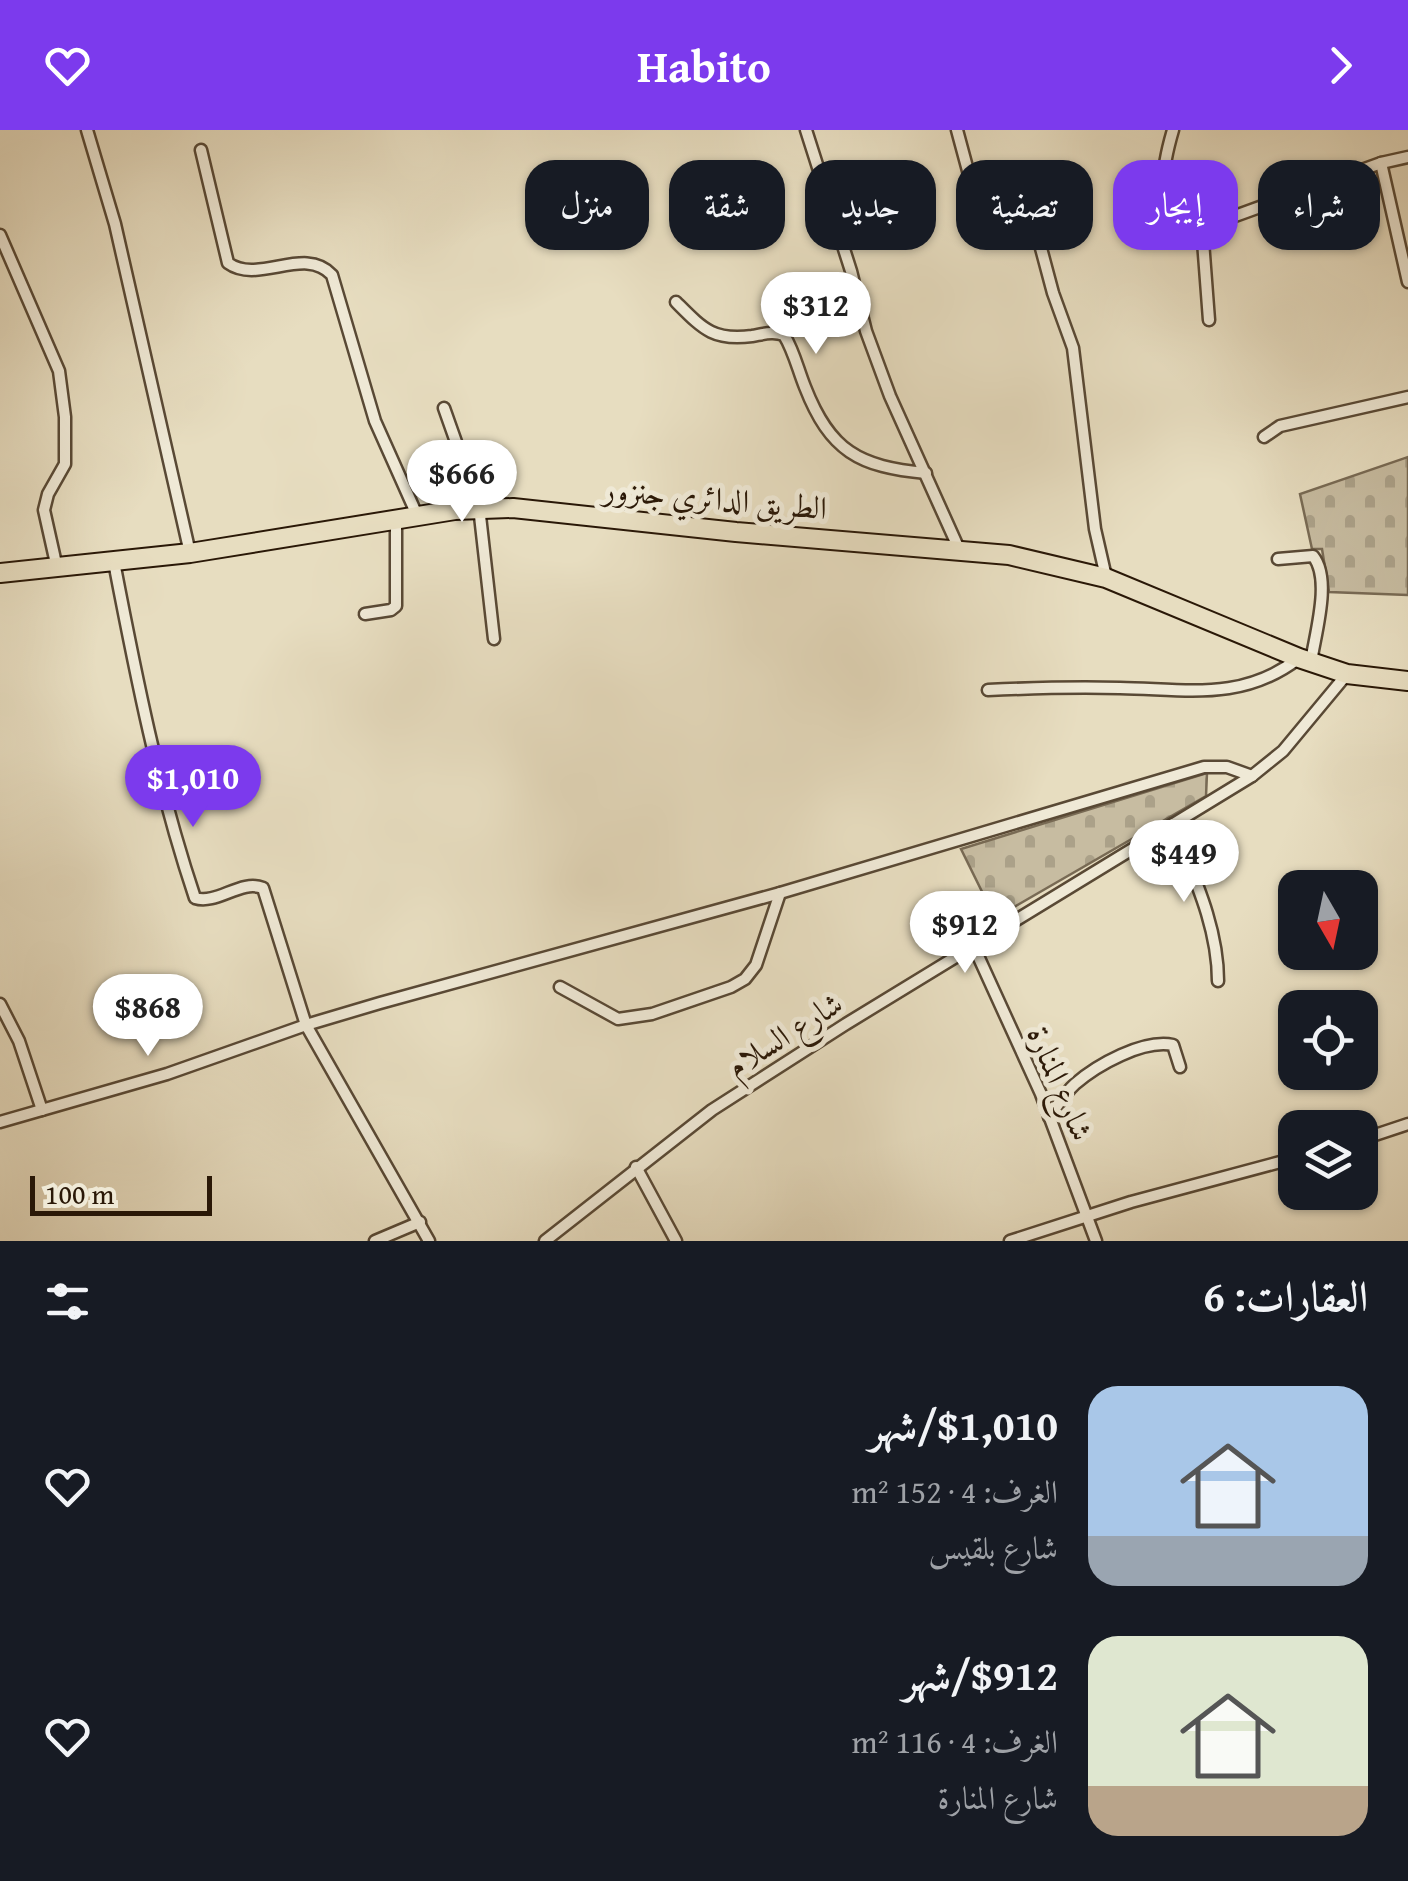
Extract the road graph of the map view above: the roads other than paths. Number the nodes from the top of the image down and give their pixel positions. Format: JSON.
{"nodes":[{"id":1,"x":87,"y":130,"type":"edge"},
{"id":2,"x":806,"y":130,"type":"edge"},
{"id":3,"x":958,"y":130,"type":"edge"},
{"id":4,"x":1173,"y":130,"type":"edge"},
{"id":5,"x":201,"y":150,"type":"dead end"},
{"id":6,"x":1408,"y":157,"type":"edge"},
{"id":7,"x":1164,"y":160,"type":"edge"},
{"id":8,"x":1381,"y":162,"type":"junction"},
{"id":9,"x":1238,"y":215,"type":"edge"},
{"id":10,"x":0,"y":236,"type":"edge"},
{"id":11,"x":1204,"y":250,"type":"edge"},
{"id":12,"x":1408,"y":282,"type":"edge"},
{"id":13,"x":676,"y":302,"type":"dead end"},
{"id":14,"x":1209,"y":320,"type":"dead end"},
{"id":15,"x":1408,"y":396,"type":"edge"},
{"id":16,"x":444,"y":408,"type":"dead end"},
{"id":17,"x":1264,"y":437,"type":"dead end"},
{"id":18,"x":926,"y":473,"type":"junction"},
{"id":19,"x":479,"y":507,"type":"junction"},
{"id":20,"x":416,"y":515,"type":"junction"},
{"id":21,"x":396,"y":518,"type":"junction"},
{"id":22,"x":959,"y":548,"type":"junction"},
{"id":23,"x":190,"y":553,"type":"junction"},
{"id":24,"x":1278,"y":560,"type":"dead end"},
{"id":25,"x":114,"y":562,"type":"junction"},
{"id":26,"x":57,"y":568,"type":"junction"},
{"id":27,"x":0,"y":574,"type":"edge"},
{"id":28,"x":1106,"y":578,"type":"junction"},
{"id":29,"x":365,"y":614,"type":"dead end"},
{"id":30,"x":494,"y":640,"type":"dead end"},
{"id":31,"x":1305,"y":660,"type":"junction"},
{"id":32,"x":1346,"y":674,"type":"junction"},
{"id":33,"x":1408,"y":681,"type":"edge"},
{"id":34,"x":988,"y":690,"type":"dead end"},
{"id":35,"x":1252,"y":776,"type":"junction"},
{"id":36,"x":1173,"y":824,"type":"junction"},
{"id":37,"x":780,"y":894,"type":"junction"},
{"id":38,"x":974,"y":947,"type":"junction"},
{"id":39,"x":1218,"y":981,"type":"dead end"},
{"id":40,"x":560,"y":987,"type":"dead end"},
{"id":41,"x":0,"y":1004,"type":"edge"},
{"id":42,"x":306,"y":1025,"type":"junction"},
{"id":43,"x":1180,"y":1068,"type":"dead end"},
{"id":44,"x":42,"y":1110,"type":"junction"},
{"id":45,"x":1050,"y":1117,"type":"junction"},
{"id":46,"x":0,"y":1122,"type":"edge"},
{"id":47,"x":1408,"y":1124,"type":"edge"},
{"id":48,"x":1378,"y":1134,"type":"edge"},
{"id":49,"x":1278,"y":1163,"type":"edge"},
{"id":50,"x":636,"y":1167,"type":"junction"},
{"id":51,"x":1087,"y":1215,"type":"junction"},
{"id":52,"x":420,"y":1222,"type":"junction"},
{"id":53,"x":375,"y":1241,"type":"edge"},
{"id":54,"x":430,"y":1241,"type":"edge"},
{"id":55,"x":545,"y":1241,"type":"edge"},
{"id":56,"x":676,"y":1241,"type":"edge"},
{"id":57,"x":1010,"y":1241,"type":"edge"},
{"id":58,"x":1096,"y":1241,"type":"edge"}],
"edges":[{"from":1,"to":23,"type":"street"},
{"from":2,"to":18,"type":"street"},
{"from":3,"to":28,"type":"street"},
{"from":4,"to":7,"type":"street"},
{"from":5,"to":20,"type":"street"},
{"from":6,"to":8,"type":"street"},
{"from":8,"to":9,"type":"street"},
{"from":8,"to":12,"type":"street"},
{"from":10,"to":26,"type":"street"},
{"from":11,"to":14,"type":"street"},
{"from":13,"to":18,"type":"street"},
{"from":15,"to":17,"type":"street"},
{"from":16,"to":19,"type":"street"},
{"from":18,"to":22,"type":"street"},
{"from":19,"to":20,"type":"main road","name":"الطريق الدائري جنزور"},
{"from":19,"to":22,"type":"main road","name":"الطريق الدائري جنزور"},
{"from":19,"to":30,"type":"street"},
{"from":20,"to":21,"type":"main road","name":"الطريق الدائري جنزور"},
{"from":21,"to":23,"type":"main road","name":"الطريق الدائري جنزور"},
{"from":21,"to":29,"type":"street"},
{"from":22,"to":28,"type":"main road","name":"الطريق الدائري جنزور"},
{"from":23,"to":25,"type":"main road","name":"الطريق الدائري جنزور"},
{"from":24,"to":31,"type":"street"},
{"from":25,"to":26,"type":"main road","name":"الطريق الدائري جنزور"},
{"from":25,"to":42,"type":"street"},
{"from":26,"to":27,"type":"main road","name":"الطريق الدائري جنزور"},
{"from":28,"to":31,"type":"main road","name":"الطريق الدائري جنزور"},
{"from":31,"to":32,"type":"main road","name":"الطريق الدائري جنزور"},
{"from":31,"to":34,"type":"street"},
{"from":32,"to":33,"type":"main road","name":"الطريق الدائري جنزور"},
{"from":32,"to":35,"type":"street","name":"شارع السلام"},
{"from":35,"to":36,"type":"street","name":"شارع السلام"},
{"from":35,"to":37,"type":"street"},
{"from":36,"to":38,"type":"street","name":"شارع السلام"},
{"from":36,"to":39,"type":"street"},
{"from":37,"to":40,"type":"street"},
{"from":37,"to":42,"type":"street"},
{"from":38,"to":45,"type":"street","name":"شارع المنارة"},
{"from":38,"to":50,"type":"street","name":"شارع السلام"},
{"from":41,"to":44,"type":"street"},
{"from":42,"to":44,"type":"street"},
{"from":42,"to":52,"type":"street"},
{"from":43,"to":45,"type":"street"},
{"from":44,"to":46,"type":"street"},
{"from":45,"to":51,"type":"street","name":"شارع المنارة"},
{"from":47,"to":48,"type":"street"},
{"from":49,"to":51,"type":"street"},
{"from":50,"to":55,"type":"street","name":"شارع السلام"},
{"from":50,"to":56,"type":"street"},
{"from":51,"to":57,"type":"street"},
{"from":51,"to":58,"type":"street","name":"شارع المنارة"},
{"from":52,"to":53,"type":"street"},
{"from":52,"to":54,"type":"street"}]}
